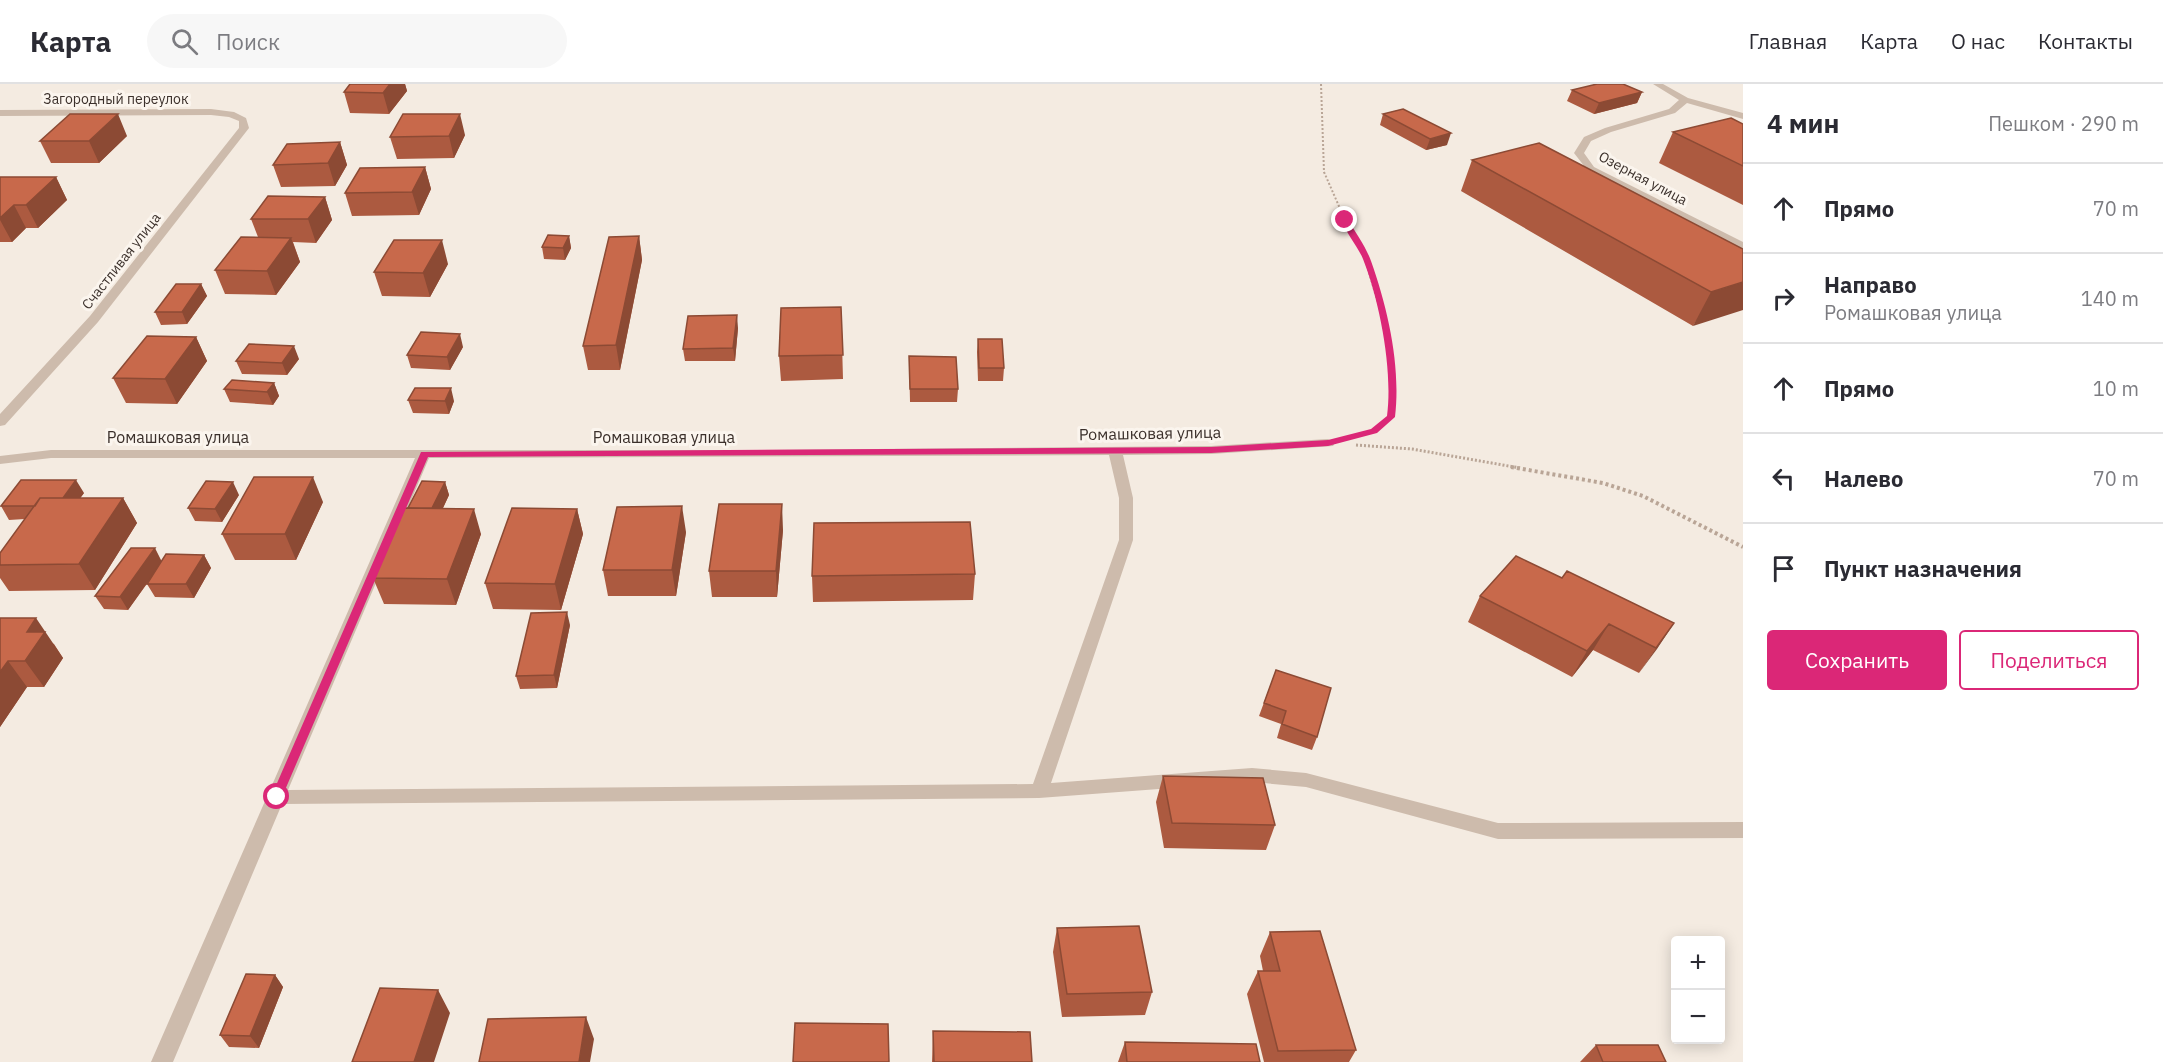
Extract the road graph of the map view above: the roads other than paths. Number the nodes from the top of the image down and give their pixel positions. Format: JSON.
{"nodes":[{"id":1,"x":1657,"y":84,"type":"edge"},
{"id":2,"x":1686,"y":100,"type":"junction"},
{"id":3,"x":0,"y":113,"type":"edge"},
{"id":4,"x":231,"y":114,"type":"joint"},
{"id":5,"x":1743,"y":116,"type":"edge"},
{"id":6,"x":1743,"y":246,"type":"edge"},
{"id":7,"x":0,"y":422,"type":"edge"},
{"id":8,"x":1328,"y":443,"type":"road end"},
{"id":9,"x":1115,"y":451,"type":"junction"},
{"id":10,"x":424,"y":454,"type":"junction"},
{"id":11,"x":0,"y":460,"type":"edge"},
{"id":12,"x":1039,"y":791,"type":"junction"},
{"id":13,"x":277,"y":797,"type":"junction"},
{"id":14,"x":1743,"y":830,"type":"edge"},
{"id":15,"x":162,"y":1062,"type":"edge"}],
"edges":[{"from":1,"to":2,"type":"street"},
{"from":2,"to":5,"type":"street"},
{"from":2,"to":6,"type":"street","name":"Озерная улица"},
{"from":3,"to":4,"type":"street","name":"Загородный переулок"},
{"from":4,"to":7,"type":"street","name":"Счастливая улица"},
{"from":8,"to":9,"type":"street","name":"Ромашковая улица"},
{"from":9,"to":10,"type":"street","name":"Ромашковая улица"},
{"from":9,"to":12,"type":"street"},
{"from":10,"to":11,"type":"street","name":"Ромашковая улица"},
{"from":10,"to":13,"type":"street"},
{"from":12,"to":13,"type":"street"},
{"from":12,"to":14,"type":"street"},
{"from":13,"to":15,"type":"street"}]}
